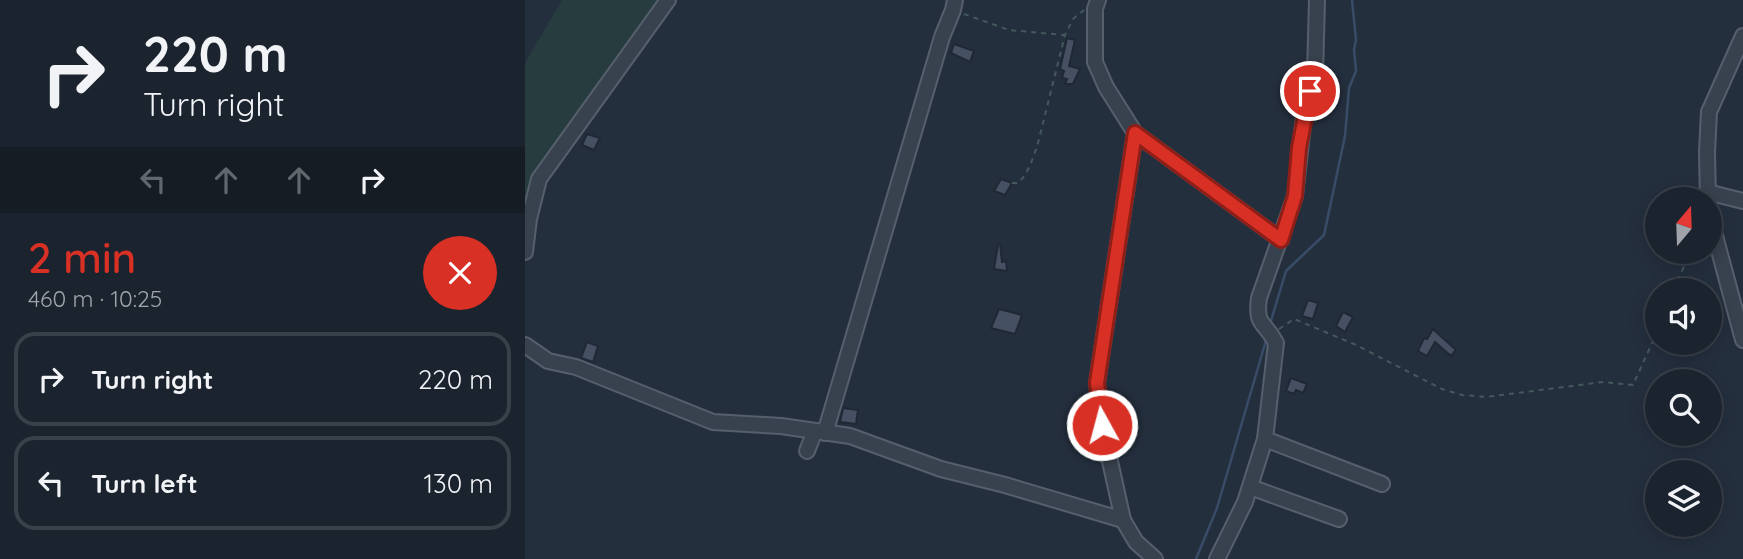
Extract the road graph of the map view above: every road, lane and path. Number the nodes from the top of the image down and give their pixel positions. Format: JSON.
{"nodes":[{"id":1,"x":668,"y":0,"type":"edge"},
{"id":2,"x":1317,"y":0,"type":"edge"},
{"id":3,"x":954,"y":5,"type":"edge"},
{"id":4,"x":1097,"y":5,"type":"edge"},
{"id":5,"x":1065,"y":35,"type":"junction"},
{"id":6,"x":1743,"y":36,"type":"edge"},
{"id":7,"x":1135,"y":133,"type":"junction"},
{"id":8,"x":1012,"y":183,"type":"dead end"},
{"id":9,"x":1707,"y":187,"type":"edge"},
{"id":10,"x":1722,"y":198,"type":"edge"},
{"id":11,"x":1743,"y":201,"type":"edge"},
{"id":12,"x":1281,"y":240,"type":"junction"},
{"id":13,"x":525,"y":252,"type":"edge"},
{"id":14,"x":1722,"y":262,"type":"edge"},
{"id":15,"x":1269,"y":332,"type":"junction"},
{"id":16,"x":1743,"y":340,"type":"edge"},
{"id":17,"x":525,"y":345,"type":"edge"},
{"id":18,"x":1647,"y":355,"type":"edge"},
{"id":19,"x":820,"y":432,"type":"junction"},
{"id":20,"x":1265,"y":439,"type":"junction"},
{"id":21,"x":807,"y":451,"type":"dead end"},
{"id":22,"x":1382,"y":484,"type":"dead end"},
{"id":23,"x":1250,"y":487,"type":"junction"},
{"id":24,"x":1339,"y":519,"type":"dead end"},
{"id":25,"x":1123,"y":520,"type":"junction"},
{"id":26,"x":1155,"y":559,"type":"edge"},
{"id":27,"x":1217,"y":559,"type":"edge"}],
"edges":[{"from":1,"to":13,"type":"street"},
{"from":2,"to":12,"type":"street"},
{"from":3,"to":5,"type":"path"},
{"from":3,"to":19,"type":"street"},
{"from":4,"to":5,"type":"path"},
{"from":4,"to":7,"type":"street"},
{"from":5,"to":8,"type":"path"},
{"from":6,"to":9,"type":"street"},
{"from":7,"to":12,"type":"street"},
{"from":7,"to":25,"type":"street"},
{"from":10,"to":11,"type":"street"},
{"from":12,"to":15,"type":"street"},
{"from":14,"to":16,"type":"street"},
{"from":15,"to":18,"type":"path"},
{"from":15,"to":20,"type":"street"},
{"from":17,"to":19,"type":"street"},
{"from":19,"to":21,"type":"street"},
{"from":19,"to":25,"type":"street"},
{"from":20,"to":22,"type":"street"},
{"from":20,"to":23,"type":"street"},
{"from":23,"to":24,"type":"street"},
{"from":23,"to":27,"type":"street"},
{"from":25,"to":26,"type":"street"}]}
